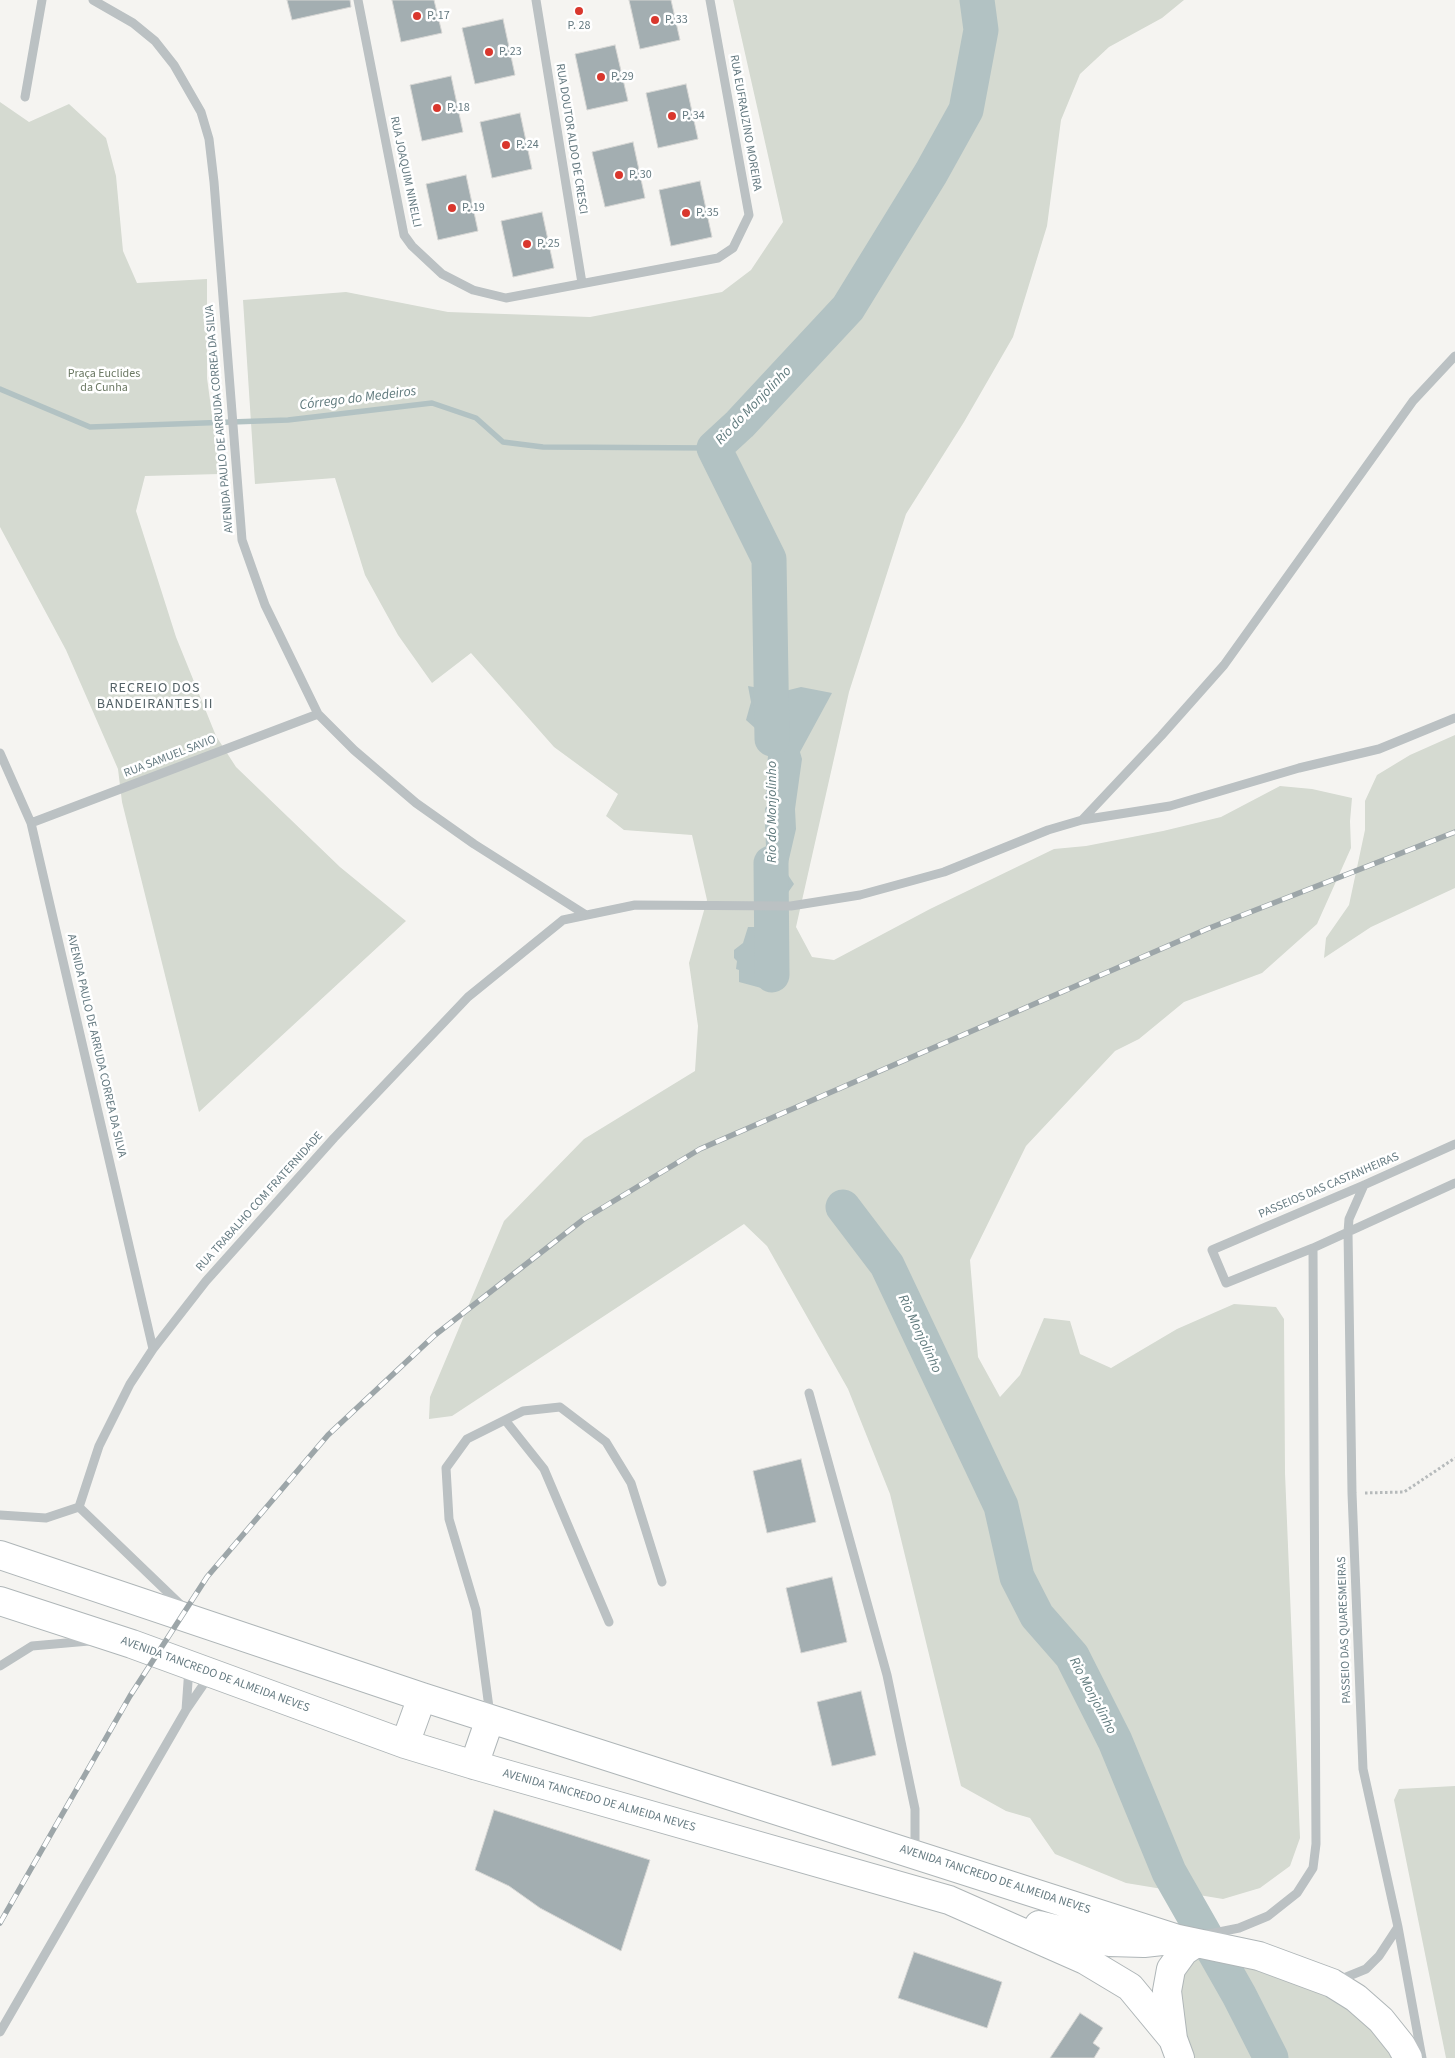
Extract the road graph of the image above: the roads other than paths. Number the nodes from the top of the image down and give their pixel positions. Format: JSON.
{"nodes":[{"id":1,"x":42,"y":0,"type":"edge"},
{"id":2,"x":93,"y":0,"type":"edge"},
{"id":3,"x":358,"y":0,"type":"edge"},
{"id":4,"x":536,"y":0,"type":"edge"},
{"id":5,"x":710,"y":0,"type":"edge"},
{"id":6,"x":25,"y":97,"type":"dead end"},
{"id":7,"x":732,"y":248,"type":"joint"},
{"id":8,"x":582,"y":283,"type":"junction"},
{"id":9,"x":1455,"y":356,"type":"edge"},
{"id":10,"x":318,"y":714,"type":"junction"},
{"id":11,"x":1455,"y":718,"type":"edge"},
{"id":12,"x":0,"y":753,"type":"edge"},
{"id":13,"x":1082,"y":820,"type":"junction"},
{"id":14,"x":31,"y":823,"type":"junction"},
{"id":15,"x":586,"y":915,"type":"junction"},
{"id":16,"x":1455,"y":1144,"type":"edge"},
{"id":17,"x":1455,"y":1183,"type":"edge"},
{"id":18,"x":1364,"y":1185,"type":"junction"},
{"id":19,"x":1348,"y":1232,"type":"junction"},
{"id":20,"x":1313,"y":1248,"type":"junction"},
{"id":21,"x":153,"y":1349,"type":"junction"},
{"id":22,"x":809,"y":1393,"type":"dead end"},
{"id":23,"x":505,"y":1420,"type":"junction"},
{"id":24,"x":79,"y":1507,"type":"junction"},
{"id":25,"x":0,"y":1515,"type":"edge"},
{"id":26,"x":0,"y":1555,"type":"edge"},
{"id":27,"x":662,"y":1582,"type":"dead end"},
{"id":28,"x":0,"y":1601,"type":"edge"},
{"id":29,"x":196,"y":1620,"type":"junction"},
{"id":30,"x":609,"y":1622,"type":"dead end"},
{"id":31,"x":132,"y":1644,"type":"junction"},
{"id":32,"x":0,"y":1666,"type":"edge"},
{"id":33,"x":200,"y":1670,"type":"junction"},
{"id":34,"x":422,"y":1697,"type":"junction"},
{"id":35,"x":186,"y":1710,"type":"junction"},
{"id":36,"x":490,"y":1719,"type":"junction"},
{"id":37,"x":406,"y":1744,"type":"junction"},
{"id":38,"x":474,"y":1765,"type":"junction"},
{"id":39,"x":915,"y":1854,"type":"junction"},
{"id":40,"x":949,"y":1900,"type":"junction"},
{"id":41,"x":1398,"y":1927,"type":"junction"},
{"id":42,"x":1189,"y":1940,"type":"junction"},
{"id":43,"x":1332,"y":1983,"type":"junction"},
{"id":44,"x":0,"y":2032,"type":"edge"},
{"id":45,"x":1177,"y":2048,"type":"edge"},
{"id":46,"x":1408,"y":2058,"type":"edge"},
{"id":47,"x":1422,"y":2058,"type":"edge"}],
"edges":[{"from":1,"to":6,"type":"street"},
{"from":2,"to":10,"type":"street","name":"AVENIDA PAULO DE ARRUDA CORREA DA SILVA"},
{"from":3,"to":8,"type":"street","name":"RUA JOAQUIM NINELLI"},
{"from":4,"to":8,"type":"street","name":"RUA DOUTOR ALDO DE CRESCI"},
{"from":5,"to":7,"type":"street","name":"RUA EUFRAUZINO MOREIRA"},
{"from":7,"to":8,"type":"street","name":"RUA JOAQUIM NINELLI"},
{"from":9,"to":13,"type":"street"},
{"from":10,"to":14,"type":"street","name":"RUA SAMUEL SAVIO"},
{"from":10,"to":15,"type":"street","name":"AVENIDA PAULO DE ARRUDA CORREA DA SILVA"},
{"from":11,"to":13,"type":"street","name":"RUA TRABALHO COM FRATERNIDADE"},
{"from":12,"to":14,"type":"street","name":"AVENIDA PAULO DE ARRUDA CORREA DA SILVA"},
{"from":13,"to":15,"type":"street","name":"RUA TRABALHO COM FRATERNIDADE"},
{"from":14,"to":21,"type":"street","name":"AVENIDA PAULO DE ARRUDA CORREA DA SILVA"},
{"from":15,"to":21,"type":"street","name":"RUA TRABALHO COM FRATERNIDADE"},
{"from":16,"to":18,"type":"street","name":"PASSEIOS DAS CASTANHEIRAS"},
{"from":17,"to":19,"type":"street"},
{"from":18,"to":19,"type":"street","name":"PASSEIO DAS QUARESMEIRAS"},
{"from":18,"to":20,"type":"street","name":"PASSEIOS DAS CASTANHEIRAS"},
{"from":19,"to":20,"type":"street"},
{"from":19,"to":41,"type":"street","name":"PASSEIO DAS QUARESMEIRAS"},
{"from":20,"to":42,"type":"street"},
{"from":21,"to":24,"type":"street","name":"RUA TRABALHO COM FRATERNIDADE"},
{"from":22,"to":39,"type":"street"},
{"from":23,"to":27,"type":"street"},
{"from":23,"to":30,"type":"street"},
{"from":23,"to":36,"type":"street"},
{"from":24,"to":25,"type":"street"},
{"from":24,"to":29,"type":"street","name":"AVENIDA TANCREDO DE ALMEIDA NEVES"},
{"from":26,"to":29,"type":"main road","name":"AVENIDA TANCREDO DE ALMEIDA NEVES"},
{"from":28,"to":31,"type":"main road","name":"AVENIDA TANCREDO DE ALMEIDA NEVES"},
{"from":29,"to":34,"type":"main road","name":"AVENIDA TANCREDO DE ALMEIDA NEVES"},
{"from":31,"to":32,"type":"street"},
{"from":31,"to":33,"type":"main road","name":"AVENIDA TANCREDO DE ALMEIDA NEVES"},
{"from":33,"to":35,"type":"street"},
{"from":33,"to":35,"type":"street"},
{"from":33,"to":37,"type":"main road","name":"AVENIDA TANCREDO DE ALMEIDA NEVES"},
{"from":34,"to":36,"type":"main road","name":"AVENIDA TANCREDO DE ALMEIDA NEVES"},
{"from":34,"to":37,"type":"main road"},
{"from":35,"to":44,"type":"street"},
{"from":36,"to":38,"type":"main road"},
{"from":36,"to":39,"type":"main road","name":"AVENIDA TANCREDO DE ALMEIDA NEVES"},
{"from":37,"to":38,"type":"main road","name":"AVENIDA TANCREDO DE ALMEIDA NEVES"},
{"from":38,"to":40,"type":"main road","name":"AVENIDA TANCREDO DE ALMEIDA NEVES"},
{"from":39,"to":42,"type":"main road","name":"AVENIDA TANCREDO DE ALMEIDA NEVES"},
{"from":40,"to":42,"type":"main road"},
{"from":40,"to":45,"type":"main road","name":"AVENIDA TANCREDO DE ALMEIDA NEVES"},
{"from":41,"to":43,"type":"street"},
{"from":41,"to":47,"type":"street","name":"PASSEIO DAS QUARESMEIRAS"},
{"from":42,"to":43,"type":"main road"},
{"from":42,"to":45,"type":"main road"},
{"from":43,"to":46,"type":"main road"}]}
